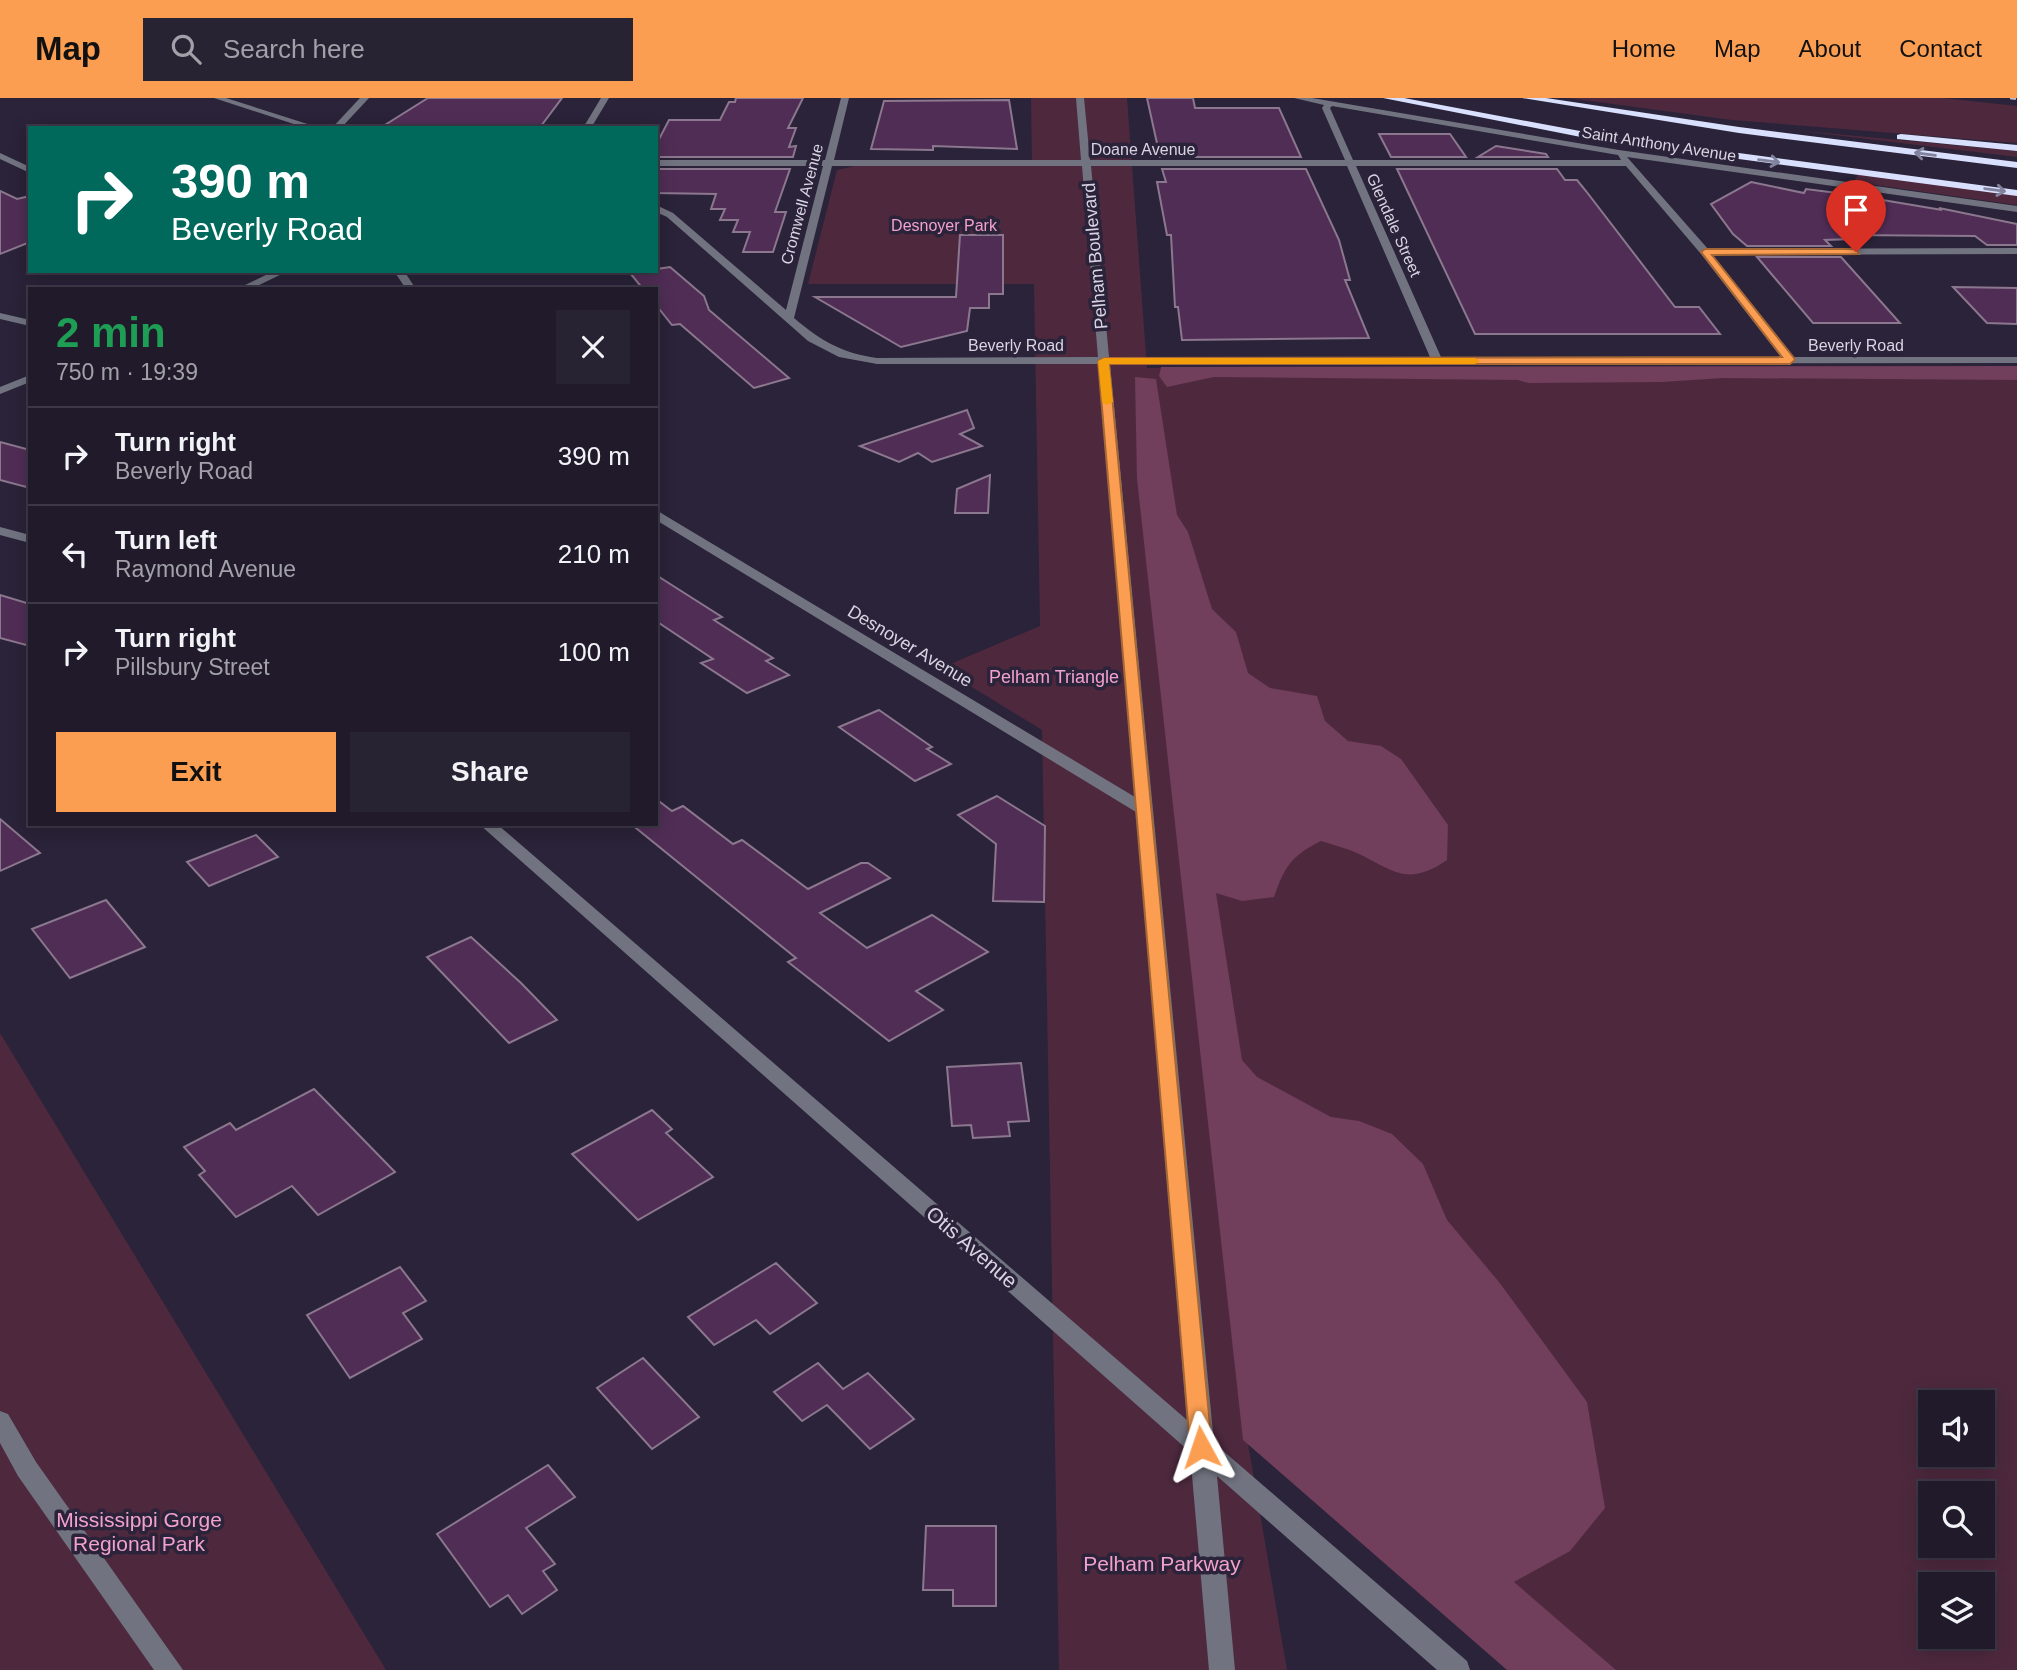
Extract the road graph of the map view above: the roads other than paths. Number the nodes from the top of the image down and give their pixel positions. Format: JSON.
{"nodes":[{"id":1,"x":218,"y":98,"type":"edge"},
{"id":2,"x":365,"y":98,"type":"edge"},
{"id":3,"x":605,"y":98,"type":"edge"},
{"id":4,"x":845,"y":98,"type":"edge"},
{"id":5,"x":1080,"y":98,"type":"edge"},
{"id":6,"x":1298,"y":98,"type":"edge"},
{"id":7,"x":1388,"y":98,"type":"edge"},
{"id":8,"x":1424,"y":98,"type":"edge"},
{"id":9,"x":1527,"y":98,"type":"edge"},
{"id":10,"x":1330,"y":104,"type":"junction"},
{"id":11,"x":1625,"y":114,"type":"junction"},
{"id":12,"x":309,"y":126,"type":"edge"},
{"id":13,"x":338,"y":126,"type":"edge"},
{"id":14,"x":588,"y":126,"type":"edge"},
{"id":15,"x":1873,"y":134,"type":"dead end"},
{"id":16,"x":1886,"y":135,"type":"dead end"},
{"id":17,"x":2017,"y":146,"type":"edge"},
{"id":18,"x":1619,"y":153,"type":"junction"},
{"id":19,"x":0,"y":156,"type":"edge"},
{"id":20,"x":658,"y":163,"type":"edge"},
{"id":21,"x":830,"y":163,"type":"junction"},
{"id":22,"x":1088,"y":163,"type":"junction"},
{"id":23,"x":1348,"y":163,"type":"junction"},
{"id":24,"x":1629,"y":163,"type":"junction"},
{"id":25,"x":2017,"y":165,"type":"edge"},
{"id":26,"x":28,"y":169,"type":"edge"},
{"id":27,"x":2017,"y":180,"type":"edge"},
{"id":28,"x":2017,"y":192,"type":"edge"},
{"id":29,"x":658,"y":209,"type":"edge"},
{"id":30,"x":2017,"y":209,"type":"edge"},
{"id":31,"x":2017,"y":251,"type":"edge"},
{"id":32,"x":1705,"y":252,"type":"junction"},
{"id":33,"x":278,"y":273,"type":"edge"},
{"id":34,"x":247,"y":287,"type":"edge"},
{"id":35,"x":0,"y":316,"type":"edge"},
{"id":36,"x":789,"y":318,"type":"junction"},
{"id":37,"x":28,"y":323,"type":"edge"},
{"id":38,"x":1790,"y":360,"type":"junction"},
{"id":39,"x":2017,"y":360,"type":"edge"},
{"id":40,"x":1104,"y":361,"type":"junction"},
{"id":41,"x":1437,"y":361,"type":"junction"},
{"id":42,"x":28,"y":378,"type":"edge"},
{"id":43,"x":0,"y":391,"type":"edge"},
{"id":44,"x":658,"y":515,"type":"edge"},
{"id":45,"x":0,"y":531,"type":"edge"},
{"id":46,"x":28,"y":538,"type":"edge"},
{"id":47,"x":1145,"y":810,"type":"junction"},
{"id":48,"x":489,"y":826,"type":"edge"},
{"id":49,"x":0,"y":1421,"type":"edge"},
{"id":50,"x":1201,"y":1447,"type":"junction"},
{"id":51,"x":170,"y":1670,"type":"edge"},
{"id":52,"x":1222,"y":1670,"type":"edge"},
{"id":53,"x":1457,"y":1670,"type":"edge"}],
"edges":[{"from":1,"to":12,"type":"street"},
{"from":2,"to":13,"type":"street"},
{"from":3,"to":14,"type":"street"},
{"from":4,"to":21,"type":"street","name":"Cromwell Avenue"},
{"from":5,"to":22,"type":"street","name":"Pelham Boulevard"},
{"from":6,"to":10,"type":"street","name":"Saint Anthony Avenue"},
{"from":7,"to":28,"type":"highway","one_way":true},
{"from":8,"to":27,"type":"highway"},
{"from":9,"to":11,"type":"highway"},
{"from":10,"to":18,"type":"street","name":"Saint Anthony Avenue"},
{"from":10,"to":23,"type":"street","name":"Glendale Street"},
{"from":11,"to":15,"type":"highway"},
{"from":25,"to":11,"type":"highway","one_way":true},
{"from":16,"to":17,"type":"highway"},
{"from":18,"to":24,"type":"street"},
{"from":18,"to":30,"type":"street","name":"Saint Anthony Avenue"},
{"from":19,"to":26,"type":"street"},
{"from":20,"to":21,"type":"street","name":"Doane Avenue"},
{"from":21,"to":22,"type":"street","name":"Doane Avenue"},
{"from":21,"to":36,"type":"street","name":"Cromwell Avenue"},
{"from":22,"to":23,"type":"street","name":"Doane Avenue"},
{"from":22,"to":40,"type":"street","name":"Pelham Boulevard"},
{"from":23,"to":24,"type":"street","name":"Doane Avenue"},
{"from":23,"to":41,"type":"street","name":"Glendale Street"},
{"from":24,"to":32,"type":"street"},
{"from":29,"to":36,"type":"street","name":"Beverly Road"},
{"from":31,"to":32,"type":"street"},
{"from":32,"to":38,"type":"street"},
{"from":33,"to":34,"type":"street"},
{"from":35,"to":37,"type":"street"},
{"from":36,"to":40,"type":"street","name":"Beverly Road"},
{"from":38,"to":39,"type":"street","name":"Beverly Road"},
{"from":38,"to":41,"type":"street","name":"Beverly Road"},
{"from":40,"to":41,"type":"street","name":"Beverly Road"},
{"from":40,"to":47,"type":"street","name":"Pelham Boulevard"},
{"from":42,"to":43,"type":"street"},
{"from":44,"to":47,"type":"street","name":"Desnoyer Avenue"},
{"from":45,"to":46,"type":"street"},
{"from":47,"to":50,"type":"street","name":"Pelham Boulevard"},
{"from":48,"to":50,"type":"street","name":"Otis Avenue"},
{"from":49,"to":51,"type":"street"},
{"from":50,"to":52,"type":"street","name":"Pelham Boulevard"},
{"from":50,"to":53,"type":"street","name":"Otis Avenue"}]}
